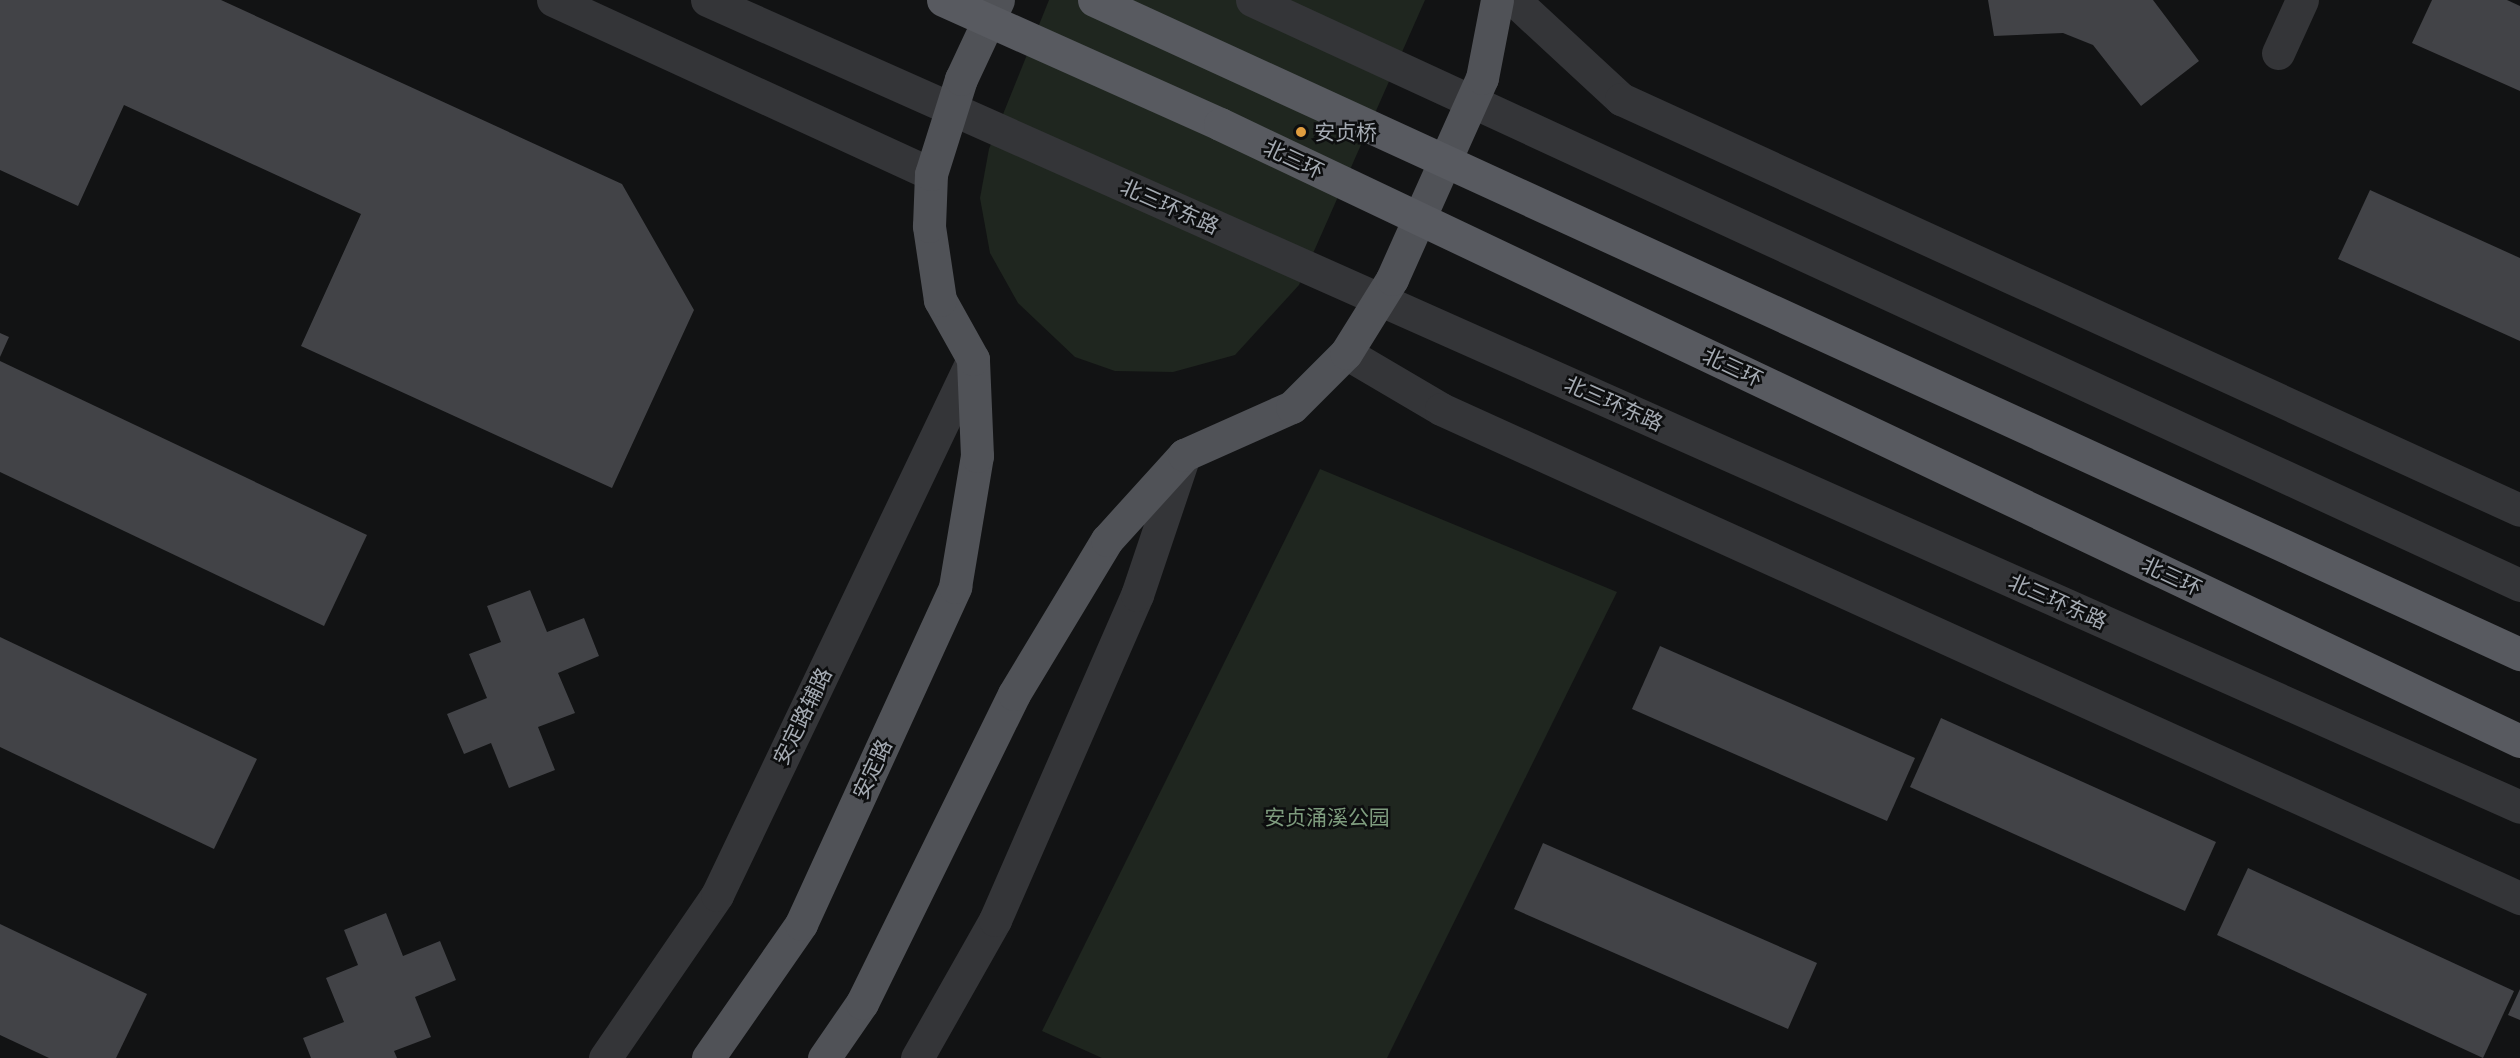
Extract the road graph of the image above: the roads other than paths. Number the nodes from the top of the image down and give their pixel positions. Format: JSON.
{"nodes":[{"id":1,"x":553,"y":0,"type":"edge"},
{"id":2,"x":707,"y":0,"type":"edge"},
{"id":3,"x":943,"y":0,"type":"edge"},
{"id":4,"x":998,"y":0,"type":"edge"},
{"id":5,"x":1094,"y":0,"type":"edge"},
{"id":6,"x":1252,"y":0,"type":"edge"},
{"id":7,"x":1497,"y":0,"type":"edge"},
{"id":8,"x":1514,"y":0,"type":"edge"},
{"id":9,"x":2302,"y":0,"type":"edge"},
{"id":10,"x":2278,"y":53,"type":"dead end"},
{"id":11,"x":931,"y":174,"type":"junction"},
{"id":12,"x":1346,"y":353,"type":"junction"},
{"id":13,"x":973,"y":358,"type":"junction"},
{"id":14,"x":1184,"y":455,"type":"junction"},
{"id":15,"x":2520,"y":510,"type":"edge"},
{"id":16,"x":2520,"y":585,"type":"edge"},
{"id":17,"x":2520,"y":654,"type":"edge"},
{"id":18,"x":2520,"y":741,"type":"edge"},
{"id":19,"x":2520,"y":807,"type":"edge"},
{"id":20,"x":2520,"y":898,"type":"edge"},
{"id":21,"x":605,"y":1058,"type":"edge"},
{"id":22,"x":708,"y":1058,"type":"edge"},
{"id":23,"x":824,"y":1058,"type":"edge"},
{"id":24,"x":917,"y":1058,"type":"edge"}],
"edges":[{"from":1,"to":11,"type":"street"},
{"from":2,"to":19,"type":"street","name":"北三环东路"},
{"from":3,"to":18,"type":"highway","name":"北三环"},
{"from":4,"to":11,"type":"main road"},
{"from":5,"to":17,"type":"highway"},
{"from":6,"to":16,"type":"street"},
{"from":7,"to":12,"type":"main road"},
{"from":8,"to":15,"type":"street"},
{"from":9,"to":10,"type":"street"},
{"from":11,"to":13,"type":"main road"},
{"from":12,"to":14,"type":"main road"},
{"from":12,"to":20,"type":"street"},
{"from":13,"to":21,"type":"street","name":"安定路辅路"},
{"from":13,"to":22,"type":"main road","name":"安定路"},
{"from":14,"to":23,"type":"main road"},
{"from":14,"to":24,"type":"street"}]}
